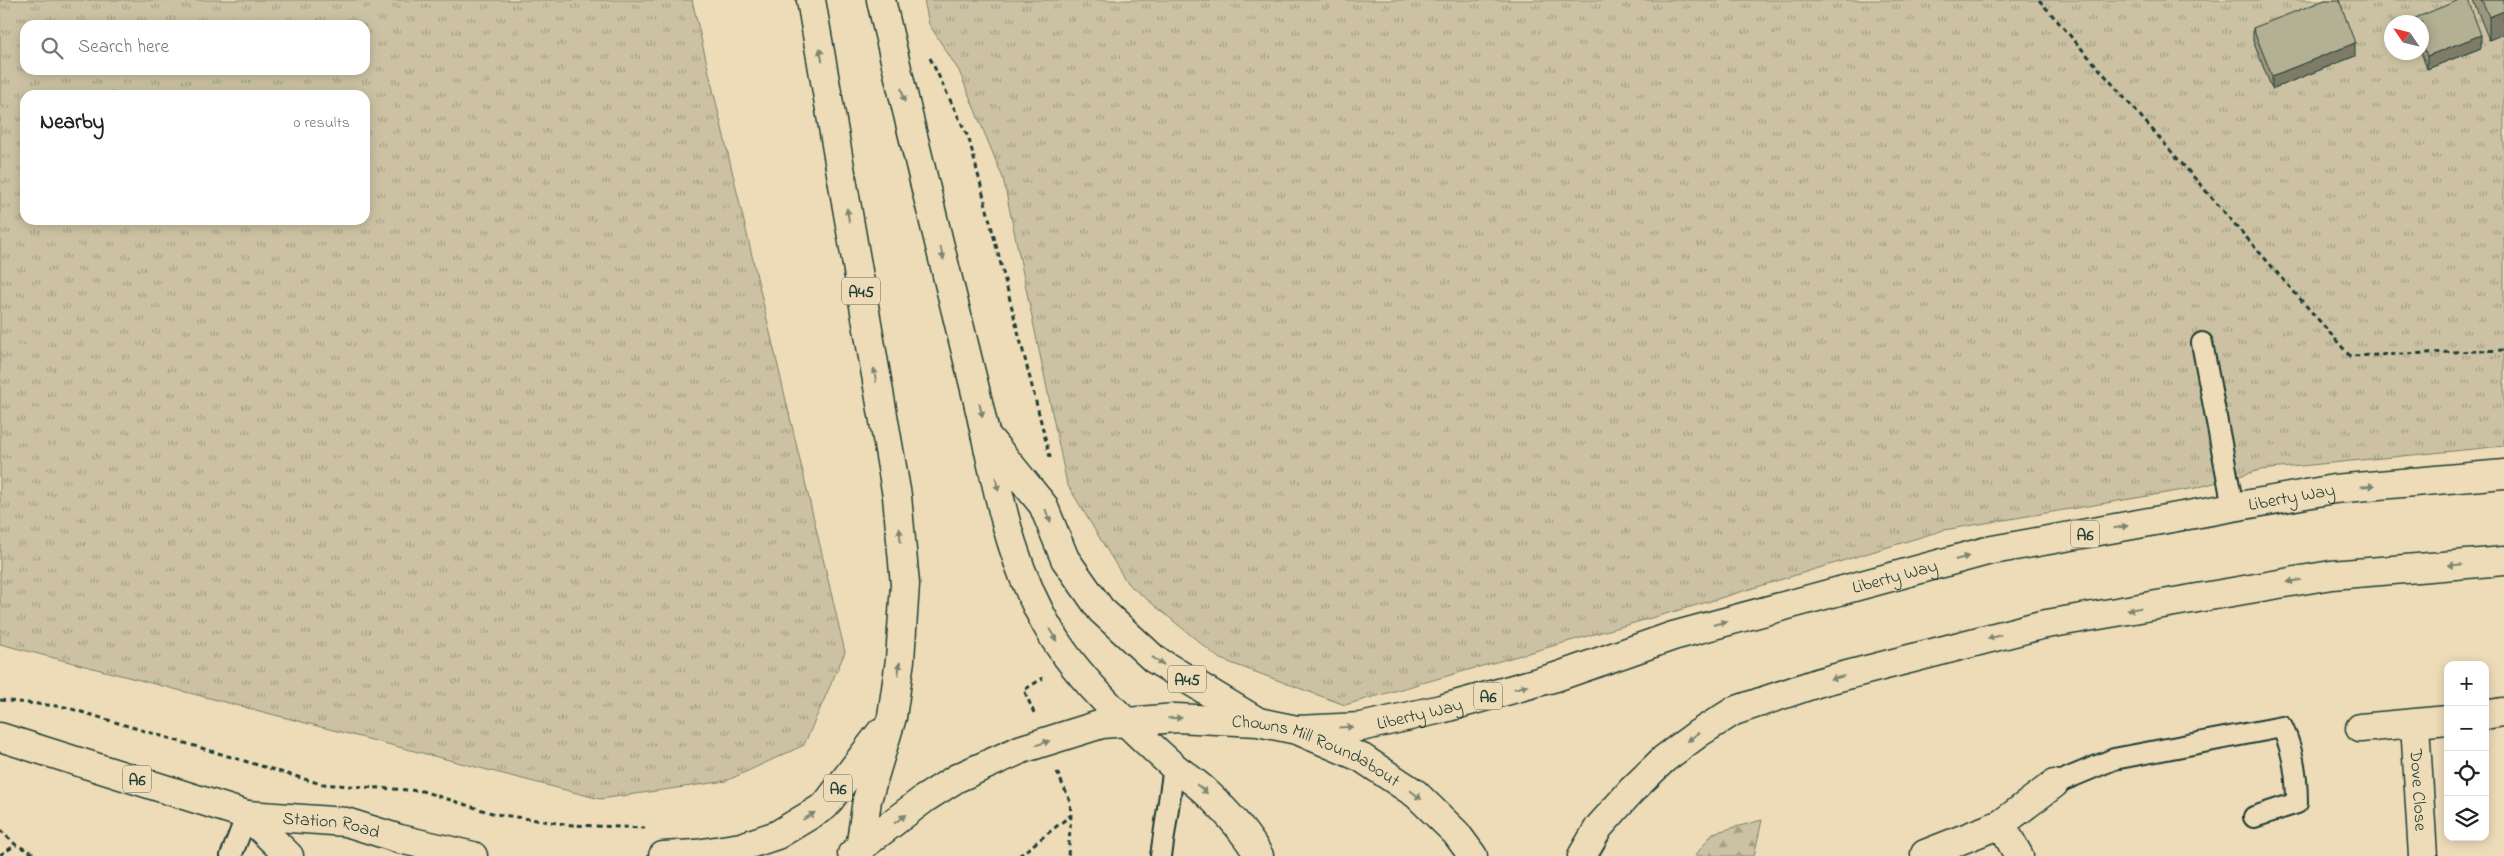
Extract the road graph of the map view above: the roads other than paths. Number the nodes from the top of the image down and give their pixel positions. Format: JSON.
{"nodes":[{"id":1,"x":811,"y":0,"type":"edge"},
{"id":2,"x":881,"y":0,"type":"edge"},
{"id":3,"x":2202,"y":343,"type":"dead end"},
{"id":4,"x":987,"y":436,"type":"junction"},
{"id":5,"x":2504,"y":474,"type":"edge"},
{"id":6,"x":2233,"y":507,"type":"junction"},
{"id":7,"x":2504,"y":561,"type":"edge"},
{"id":8,"x":892,"y":717,"type":"junction"},
{"id":9,"x":2444,"y":720,"type":"edge"},
{"id":10,"x":1126,"y":722,"type":"junction"},
{"id":11,"x":1258,"y":722,"type":"junction"},
{"id":12,"x":2415,"y":724,"type":"junction"},
{"id":13,"x":2360,"y":728,"type":"dead end"},
{"id":14,"x":1297,"y":730,"type":"junction"},
{"id":15,"x":0,"y":737,"type":"edge"},
{"id":16,"x":1174,"y":767,"type":"junction"},
{"id":17,"x":2054,"y":784,"type":"joint"},
{"id":18,"x":247,"y":815,"type":"junction"},
{"id":19,"x":2254,"y":817,"type":"dead end"},
{"id":20,"x":2002,"y":824,"type":"junction"},
{"id":21,"x":856,"y":853,"type":"edge"},
{"id":22,"x":1923,"y":855,"type":"edge"},
{"id":23,"x":231,"y":856,"type":"edge"},
{"id":24,"x":289,"y":856,"type":"edge"},
{"id":25,"x":472,"y":856,"type":"edge"},
{"id":26,"x":663,"y":856,"type":"edge"},
{"id":27,"x":1161,"y":856,"type":"edge"},
{"id":28,"x":1259,"y":856,"type":"edge"},
{"id":29,"x":1473,"y":856,"type":"edge"},
{"id":30,"x":1582,"y":856,"type":"edge"},
{"id":31,"x":2019,"y":856,"type":"edge"},
{"id":32,"x":2423,"y":856,"type":"edge"}],
"edges":[{"from":8,"to":1,"type":"main road","number":"A45","one_way":true},
{"from":2,"to":4,"type":"main road","number":"A45","one_way":true},
{"from":3,"to":6,"type":"lane"},
{"from":4,"to":10,"type":"main road","number":"A45","one_way":true},
{"from":4,"to":11,"type":"main road","number":"A45","one_way":true},
{"from":6,"to":5,"type":"main road","name":"Liberty Way","number":"A6","one_way":true},
{"from":14,"to":6,"type":"main road","name":"Liberty Way","number":"A6","one_way":true},
{"from":7,"to":30,"type":"main road","one_way":true},
{"from":8,"to":21,"type":"main road","number":"A45"},
{"from":26,"to":8,"type":"main road","number":"A6","one_way":true},
{"from":9,"to":12,"type":"main road","name":"Dove Close"},
{"from":10,"to":11,"type":"main road","name":"Chowns Mill Roundabout","one_way":true},
{"from":10,"to":16,"type":"main road"},
{"from":21,"to":10,"type":"main road","name":"Chowns Mill Roundabout","one_way":true},
{"from":11,"to":14,"type":"main road","name":"Chowns Mill Roundabout"},
{"from":12,"to":13,"type":"main road","name":"Dove Close"},
{"from":12,"to":32,"type":"main road","name":"Dove Close"},
{"from":14,"to":29,"type":"main road","name":"Chowns Mill Roundabout","one_way":true},
{"from":15,"to":18,"type":"main road","name":"Station Road","number":"A6"},
{"from":16,"to":27,"type":"lane"},
{"from":16,"to":28,"type":"main road","one_way":true},
{"from":17,"to":19,"type":"lane"},
{"from":17,"to":20,"type":"main road"},
{"from":18,"to":23,"type":"lane"},
{"from":18,"to":24,"type":"main road","name":"Station Road","number":"A6"},
{"from":18,"to":25,"type":"main road","name":"Station Road","number":"A6"},
{"from":20,"to":22,"type":"main road"},
{"from":20,"to":31,"type":"main road"}]}
